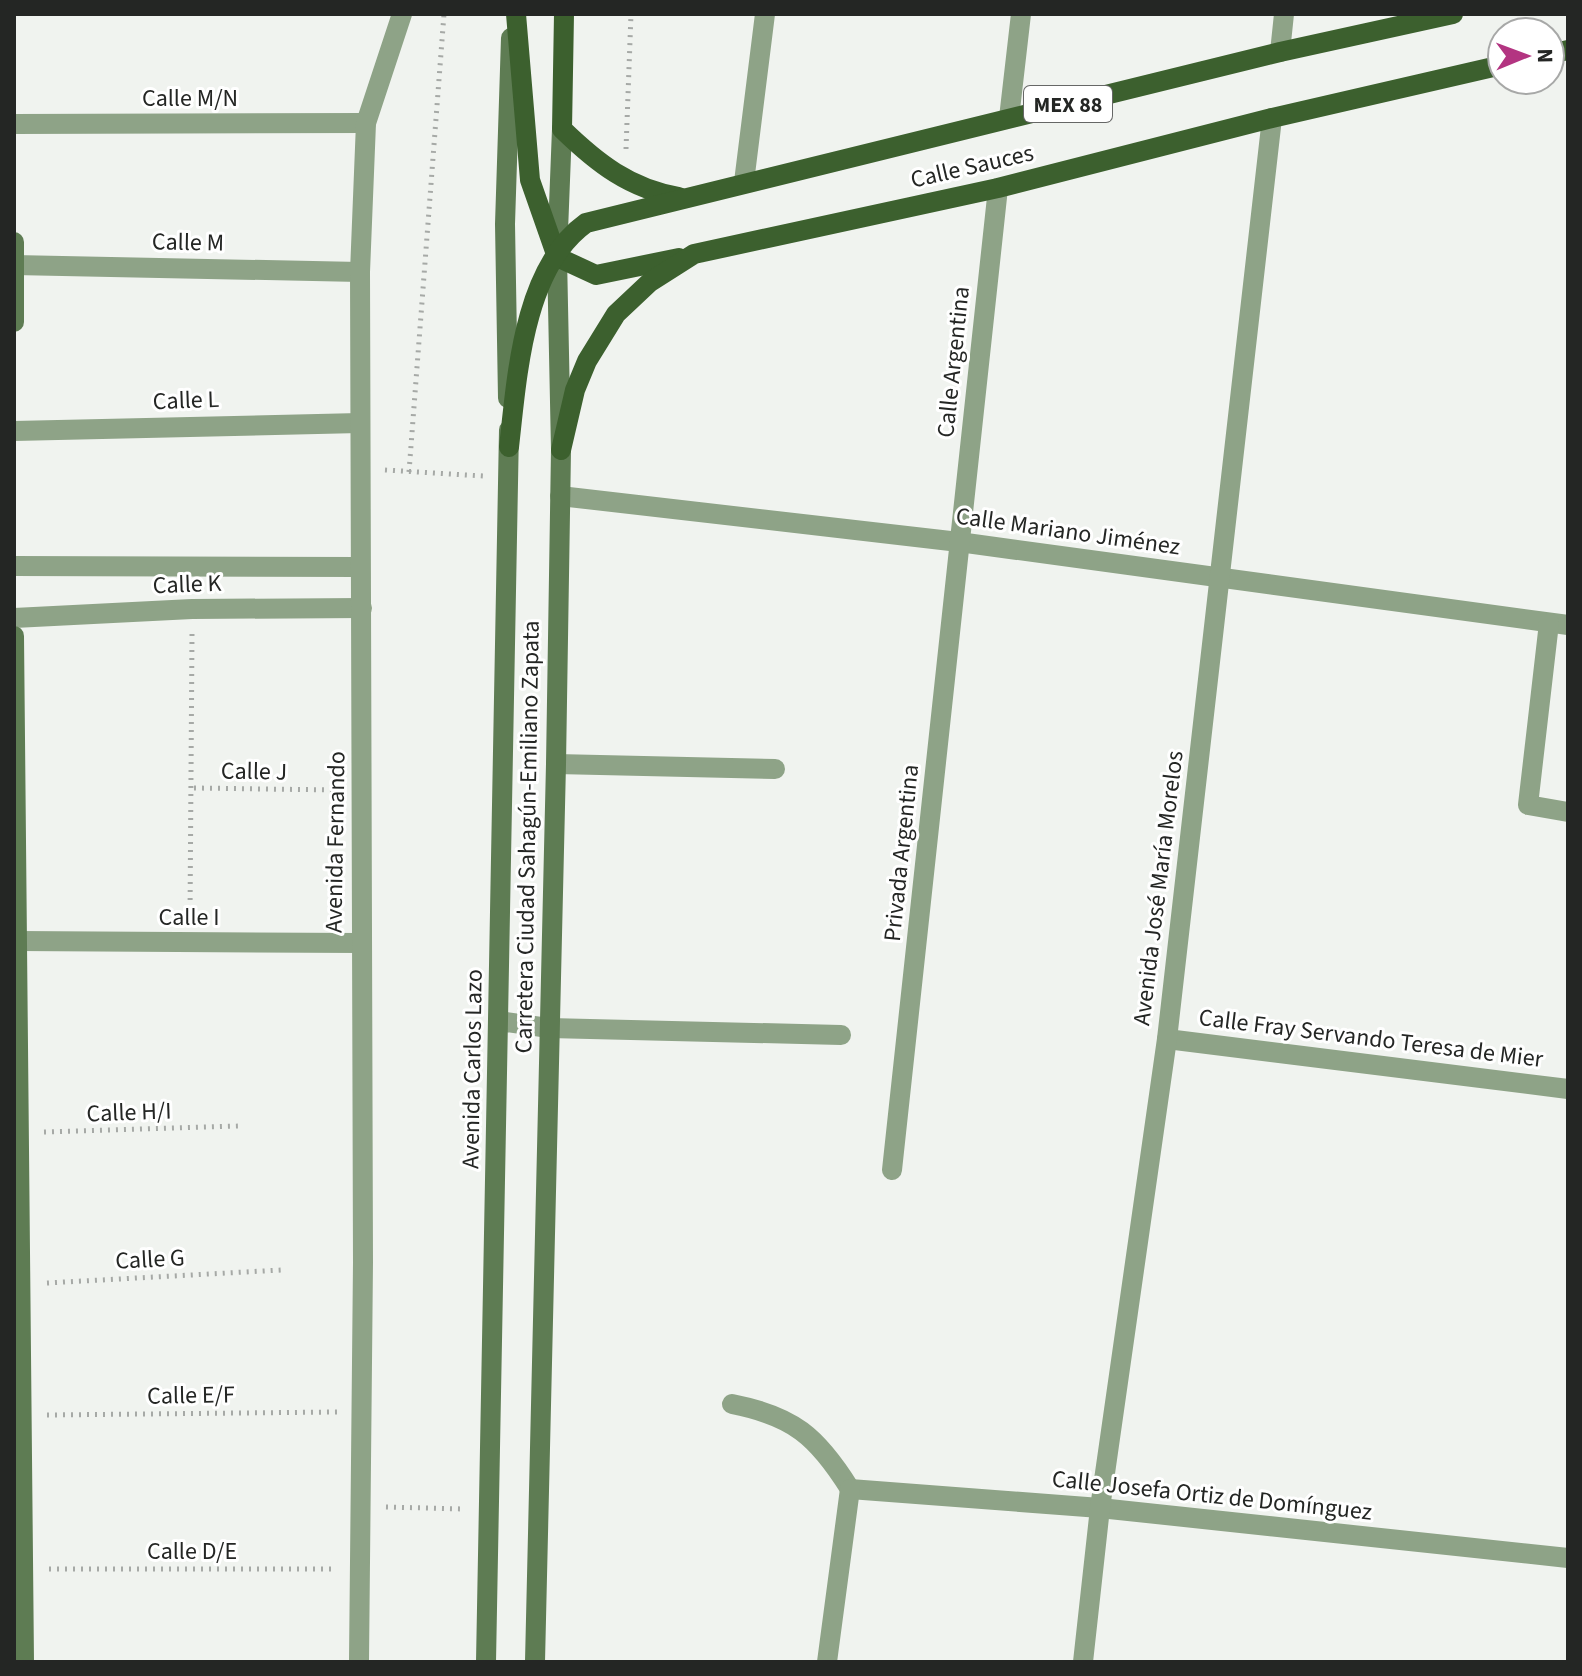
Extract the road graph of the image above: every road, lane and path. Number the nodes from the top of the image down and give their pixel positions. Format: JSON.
{"nodes":[{"id":1,"x":402,"y":14,"type":"edge"},
{"id":2,"x":444,"y":14,"type":"edge"},
{"id":3,"x":514,"y":14,"type":"edge"},
{"id":4,"x":564,"y":14,"type":"edge"},
{"id":5,"x":631,"y":14,"type":"edge"},
{"id":6,"x":765,"y":14,"type":"edge"},
{"id":7,"x":1021,"y":14,"type":"edge"},
{"id":8,"x":1284,"y":14,"type":"edge"},
{"id":9,"x":1453,"y":14,"type":"edge"},
{"id":10,"x":1280,"y":52,"type":"junction"},
{"id":11,"x":1486,"y":69,"type":"edge"},
{"id":12,"x":1009,"y":118,"type":"junction"},
{"id":13,"x":1272,"y":118,"type":"junction"},
{"id":14,"x":366,"y":123,"type":"junction"},
{"id":15,"x":14,"y":124,"type":"edge"},
{"id":16,"x":562,"y":129,"type":"junction"},
{"id":17,"x":625,"y":181,"type":"junction"},
{"id":18,"x":744,"y":182,"type":"junction"},
{"id":19,"x":998,"y":188,"type":"junction"},
{"id":20,"x":683,"y":197,"type":"junction"},
{"id":21,"x":14,"y":242,"type":"edge"},
{"id":22,"x":694,"y":254,"type":"junction"},
{"id":23,"x":557,"y":257,"type":"junction"},
{"id":24,"x":14,"y":265,"type":"edge"},
{"id":25,"x":360,"y":272,"type":"junction"},
{"id":26,"x":14,"y":322,"type":"edge"},
{"id":27,"x":360,"y":423,"type":"junction"},
{"id":28,"x":14,"y":431,"type":"edge"},
{"id":29,"x":509,"y":447,"type":"junction"},
{"id":30,"x":561,"y":450,"type":"junction"},
{"id":31,"x":409,"y":472,"type":"dead end"},
{"id":32,"x":420,"y":472,"type":"dead end"},
{"id":33,"x":477,"y":475,"type":"dead end"},
{"id":34,"x":560,"y":496,"type":"junction"},
{"id":35,"x":959,"y":542,"type":"junction"},
{"id":36,"x":14,"y":566,"type":"edge"},
{"id":37,"x":359,"y":567,"type":"junction"},
{"id":38,"x":1220,"y":578,"type":"junction"},
{"id":39,"x":362,"y":608,"type":"junction"},
{"id":40,"x":192,"y":609,"type":"junction"},
{"id":41,"x":14,"y":618,"type":"edge"},
{"id":42,"x":1558,"y":624,"type":"edge"},
{"id":43,"x":14,"y":636,"type":"edge"},
{"id":44,"x":556,"y":764,"type":"junction"},
{"id":45,"x":775,"y":769,"type":"dead end"},
{"id":46,"x":15,"y":775,"type":"edge"},
{"id":47,"x":194,"y":788,"type":"junction"},
{"id":48,"x":361,"y":790,"type":"junction"},
{"id":49,"x":1568,"y":812,"type":"edge"},
{"id":50,"x":18,"y":941,"type":"junction"},
{"id":51,"x":189,"y":943,"type":"junction"},
{"id":52,"x":360,"y":943,"type":"junction"},
{"id":53,"x":499,"y":1021,"type":"junction"},
{"id":54,"x":549,"y":1028,"type":"junction"},
{"id":55,"x":841,"y":1035,"type":"dead end"},
{"id":56,"x":1167,"y":1039,"type":"junction"},
{"id":57,"x":1568,"y":1089,"type":"edge"},
{"id":58,"x":240,"y":1126,"type":"dead end"},
{"id":59,"x":19,"y":1133,"type":"junction"},
{"id":60,"x":892,"y":1170,"type":"dead end"},
{"id":61,"x":281,"y":1270,"type":"dead end"},
{"id":62,"x":20,"y":1285,"type":"junction"},
{"id":63,"x":732,"y":1404,"type":"dead end"},
{"id":64,"x":362,"y":1411,"type":"junction"},
{"id":65,"x":20,"y":1415,"type":"junction"},
{"id":66,"x":850,"y":1489,"type":"junction"},
{"id":67,"x":402,"y":1508,"type":"dead end"},
{"id":68,"x":430,"y":1508,"type":"dead end"},
{"id":69,"x":1100,"y":1508,"type":"junction"},
{"id":70,"x":1568,"y":1558,"type":"edge"},
{"id":71,"x":23,"y":1569,"type":"junction"},
{"id":72,"x":360,"y":1569,"type":"junction"},
{"id":73,"x":19,"y":1607,"type":"edge"},
{"id":74,"x":24,"y":1662,"type":"edge"},
{"id":75,"x":359,"y":1662,"type":"edge"},
{"id":76,"x":486,"y":1662,"type":"edge"},
{"id":77,"x":535,"y":1662,"type":"edge"},
{"id":78,"x":827,"y":1662,"type":"edge"},
{"id":79,"x":1083,"y":1662,"type":"edge"}],
"edges":[{"from":1,"to":14,"type":"street","name":"Avenida Fernando"},
{"from":2,"to":31,"type":"path"},
{"from":3,"to":23,"type":"main road"},
{"from":3,"to":29,"type":"main road"},
{"from":4,"to":16,"type":"main road","name":"Carretera Ciudad Sahagún-Emiliano Zapata"},
{"from":5,"to":17,"type":"path"},
{"from":6,"to":18,"type":"street"},
{"from":7,"to":12,"type":"street"},
{"from":8,"to":10,"type":"street"},
{"from":9,"to":10,"type":"main road","name":"Calle Sauces","number":"MEX 88"},
{"from":10,"to":12,"type":"main road","name":"Calle Sauces","number":"MEX 88"},
{"from":11,"to":13,"type":"main road","name":"Calle Sauces","number":"MEX 88"},
{"from":12,"to":18,"type":"main road","name":"Calle Sauces","number":"MEX 88"},
{"from":13,"to":19,"type":"main road","name":"Calle Sauces","number":"MEX 88"},
{"from":13,"to":38,"type":"street","name":"Avenida José María Morelos"},
{"from":14,"to":15,"type":"street","name":"Calle M/N"},
{"from":14,"to":25,"type":"street","name":"Avenida Fernando"},
{"from":16,"to":17,"type":"main road","name":"Calle Sauces","number":"MEX 88"},
{"from":16,"to":23,"type":"main road","name":"Carretera Ciudad Sahagún-Emiliano Zapata"},
{"from":17,"to":20,"type":"main road","name":"Calle Sauces","number":"MEX 88"},
{"from":18,"to":20,"type":"main road","name":"Calle Sauces","number":"MEX 88"},
{"from":19,"to":22,"type":"main road","name":"Calle Sauces","number":"MEX 88"},
{"from":19,"to":35,"type":"street","name":"Calle Argentina"},
{"from":20,"to":23,"type":"main road"},
{"from":21,"to":24,"type":"main road"},
{"from":22,"to":23,"type":"main road"},
{"from":22,"to":30,"type":"main road","name":"Calle Sauces"},
{"from":23,"to":29,"type":"main road"},
{"from":23,"to":30,"type":"main road","name":"Carretera Ciudad Sahagún-Emiliano Zapata"},
{"from":24,"to":25,"type":"street","name":"Calle M"},
{"from":24,"to":26,"type":"main road"},
{"from":25,"to":27,"type":"street","name":"Avenida Fernando"},
{"from":27,"to":28,"type":"street","name":"Calle L"},
{"from":27,"to":37,"type":"street","name":"Avenida Fernando"},
{"from":29,"to":53,"type":"main road","name":"Avenida Carlos Lazo"},
{"from":30,"to":34,"type":"main road","name":"Carretera Ciudad Sahagún-Emiliano Zapata"},
{"from":32,"to":33,"type":"path"},
{"from":34,"to":35,"type":"street","name":"Calle Mariano Jiménez"},
{"from":34,"to":44,"type":"main road","name":"Carretera Ciudad Sahagún-Emiliano Zapata"},
{"from":35,"to":38,"type":"street","name":"Calle Mariano Jiménez"},
{"from":35,"to":60,"type":"street","name":"Privada Argentina"},
{"from":36,"to":37,"type":"street"},
{"from":37,"to":39,"type":"street","name":"Avenida Fernando"},
{"from":38,"to":42,"type":"street","name":"Calle Mariano Jiménez"},
{"from":38,"to":56,"type":"street","name":"Avenida José María Morelos"},
{"from":39,"to":40,"type":"street","name":"Calle K"},
{"from":39,"to":48,"type":"street","name":"Avenida Fernando"},
{"from":40,"to":41,"type":"street","name":"Calle K"},
{"from":40,"to":47,"type":"path"},
{"from":42,"to":49,"type":"street"},
{"from":43,"to":46,"type":"main road"},
{"from":44,"to":45,"type":"street"},
{"from":44,"to":54,"type":"main road","name":"Carretera Ciudad Sahagún-Emiliano Zapata"},
{"from":46,"to":50,"type":"main road"},
{"from":47,"to":48,"type":"path","name":"Calle J"},
{"from":47,"to":51,"type":"path"},
{"from":48,"to":52,"type":"street","name":"Avenida Fernando"},
{"from":50,"to":51,"type":"street","name":"Calle I"},
{"from":50,"to":59,"type":"main road"},
{"from":51,"to":52,"type":"street","name":"Calle I"},
{"from":52,"to":64,"type":"street","name":"Avenida Fernando"},
{"from":53,"to":54,"type":"street"},
{"from":53,"to":76,"type":"main road","name":"Avenida Carlos Lazo"},
{"from":54,"to":55,"type":"street"},
{"from":54,"to":77,"type":"main road","name":"Carretera Ciudad Sahagún-Emiliano Zapata"},
{"from":56,"to":57,"type":"street","name":"Calle Fray Servando Teresa de Mier"},
{"from":56,"to":69,"type":"street","name":"Avenida José María Morelos"},
{"from":58,"to":59,"type":"path","name":"Calle H/I"},
{"from":59,"to":62,"type":"main road"},
{"from":61,"to":62,"type":"path","name":"Calle G"},
{"from":62,"to":65,"type":"main road"},
{"from":63,"to":66,"type":"street"},
{"from":64,"to":65,"type":"path","name":"Calle E/F"},
{"from":64,"to":72,"type":"street","name":"Avenida Fernando"},
{"from":65,"to":71,"type":"main road"},
{"from":66,"to":69,"type":"street","name":"Calle Josefa Ortiz de Domínguez"},
{"from":66,"to":78,"type":"street"},
{"from":67,"to":68,"type":"path"},
{"from":69,"to":70,"type":"street","name":"Calle Josefa Ortiz de Domínguez"},
{"from":69,"to":79,"type":"street","name":"Avenida José María Morelos"},
{"from":71,"to":72,"type":"path","name":"Calle D/E"},
{"from":71,"to":73,"type":"main road"},
{"from":72,"to":75,"type":"street","name":"Avenida Fernando"},
{"from":73,"to":74,"type":"main road"}]}
